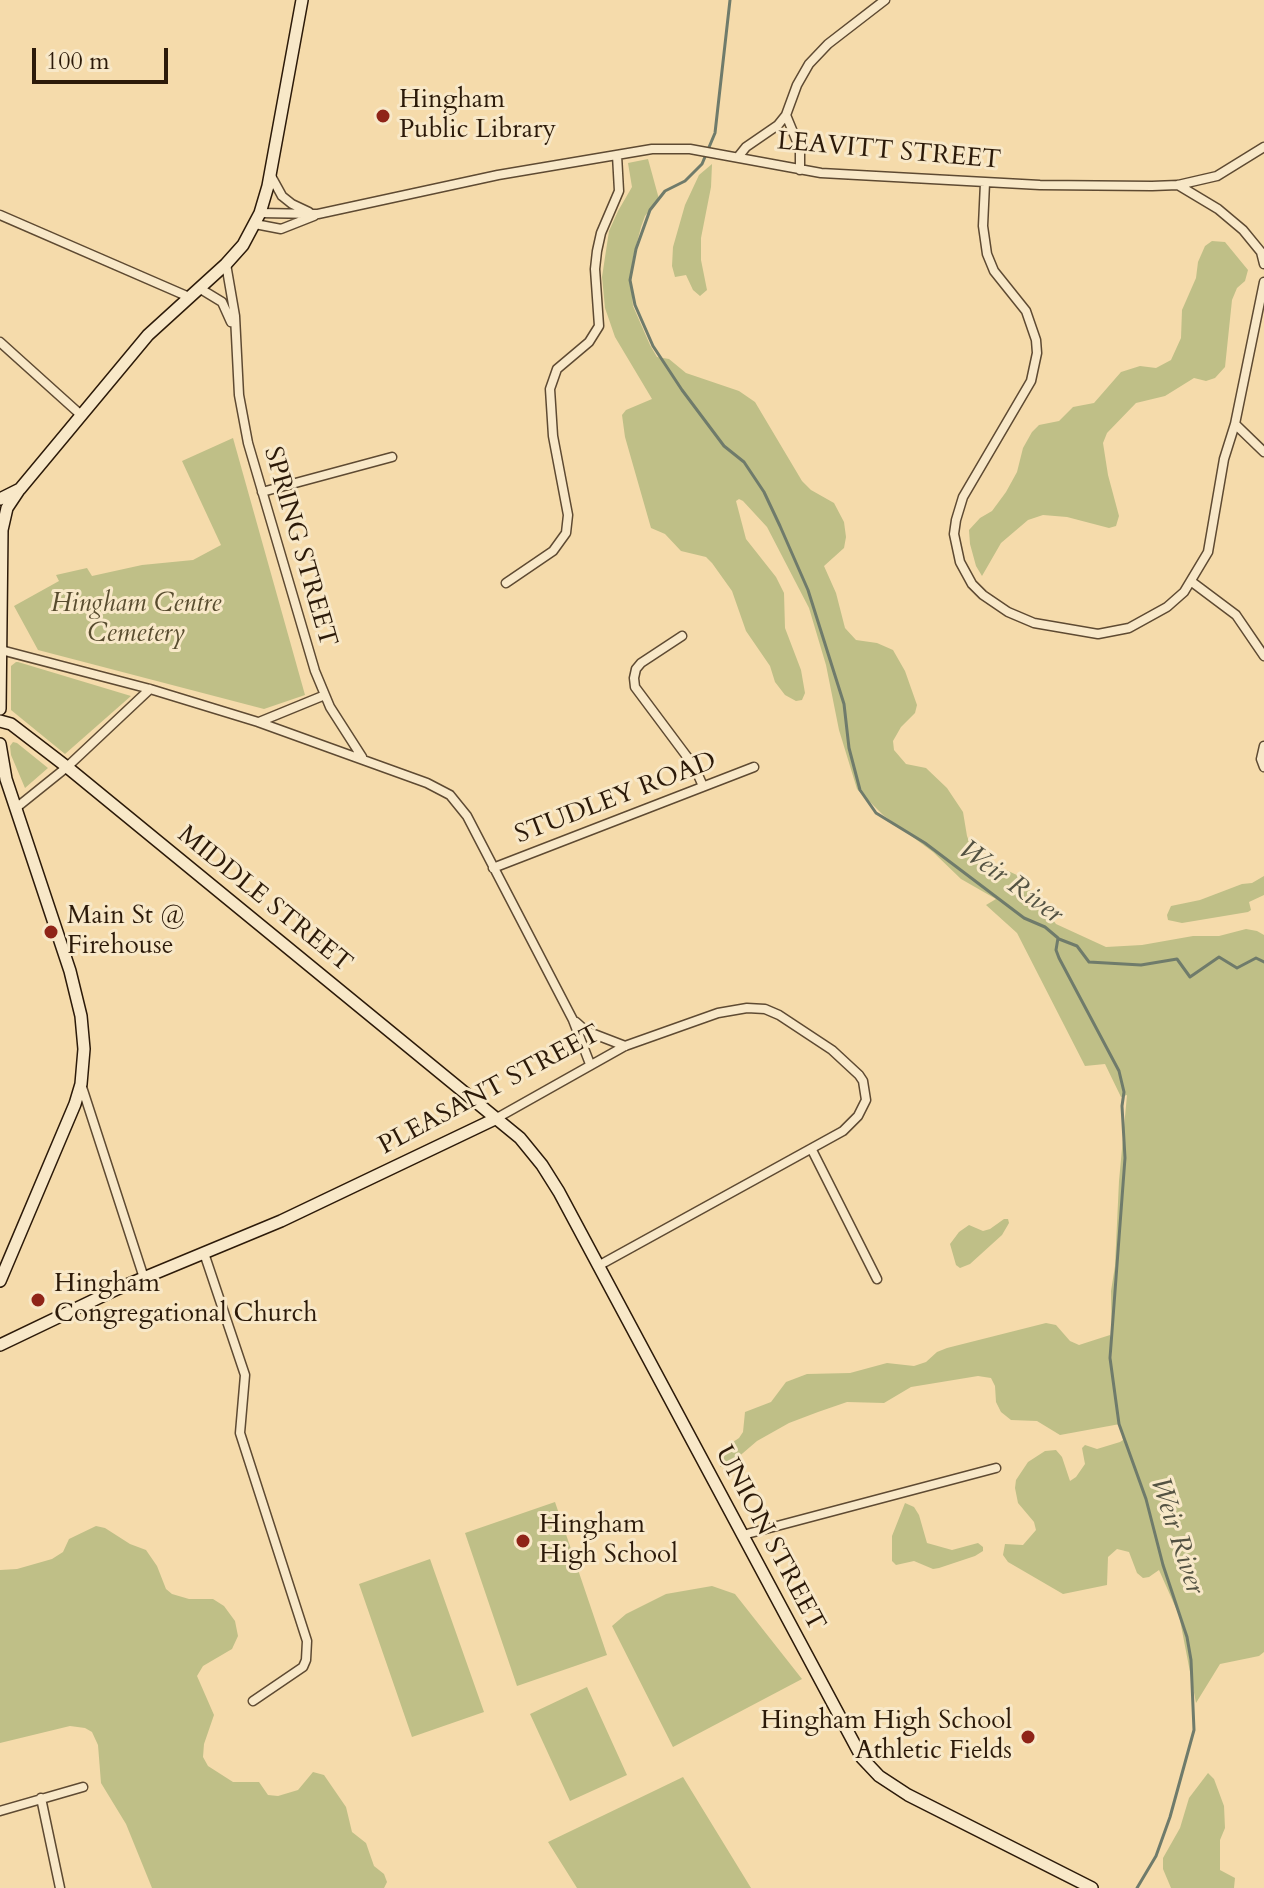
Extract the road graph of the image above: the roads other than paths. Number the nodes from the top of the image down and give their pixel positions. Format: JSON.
{"nodes":[{"id":1,"x":302,"y":0,"type":"edge"},
{"id":2,"x":885,"y":0,"type":"edge"},
{"id":3,"x":786,"y":115,"type":"junction"},
{"id":4,"x":1264,"y":147,"type":"edge"},
{"id":5,"x":617,"y":155,"type":"junction"},
{"id":6,"x":738,"y":157,"type":"junction"},
{"id":7,"x":800,"y":170,"type":"junction"},
{"id":8,"x":271,"y":174,"type":"junction"},
{"id":9,"x":985,"y":183,"type":"junction"},
{"id":10,"x":1178,"y":185,"type":"junction"},
{"id":11,"x":318,"y":214,"type":"junction"},
{"id":12,"x":0,"y":215,"type":"edge"},
{"id":13,"x":257,"y":219,"type":"junction"},
{"id":14,"x":226,"y":264,"type":"junction"},
{"id":15,"x":1264,"y":264,"type":"edge"},
{"id":16,"x":1264,"y":282,"type":"edge"},
{"id":17,"x":199,"y":288,"type":"junction"},
{"id":18,"x":189,"y":297,"type":"junction"},
{"id":19,"x":234,"y":330,"type":"junction"},
{"id":20,"x":0,"y":342,"type":"edge"},
{"id":21,"x":81,"y":415,"type":"junction"},
{"id":22,"x":1235,"y":424,"type":"junction"},
{"id":23,"x":1264,"y":452,"type":"edge"},
{"id":24,"x":392,"y":457,"type":"dead end"},
{"id":25,"x":20,"y":489,"type":"junction"},
{"id":26,"x":262,"y":492,"type":"junction"},
{"id":27,"x":0,"y":499,"type":"edge"},
{"id":28,"x":2,"y":519,"type":"edge"},
{"id":29,"x":1192,"y":582,"type":"junction"},
{"id":30,"x":506,"y":583,"type":"dead end"},
{"id":31,"x":682,"y":636,"type":"dead end"},
{"id":32,"x":1,"y":650,"type":"edge"},
{"id":33,"x":1264,"y":656,"type":"edge"},
{"id":34,"x":150,"y":689,"type":"junction"},
{"id":35,"x":325,"y":695,"type":"junction"},
{"id":36,"x":0,"y":709,"type":"edge"},
{"id":37,"x":0,"y":721,"type":"edge"},
{"id":38,"x":258,"y":722,"type":"junction"},
{"id":39,"x":0,"y":744,"type":"edge"},
{"id":40,"x":1264,"y":746,"type":"edge"},
{"id":41,"x":365,"y":761,"type":"junction"},
{"id":42,"x":67,"y":767,"type":"junction"},
{"id":43,"x":754,"y":767,"type":"dead end"},
{"id":44,"x":1264,"y":767,"type":"edge"},
{"id":45,"x":703,"y":786,"type":"junction"},
{"id":46,"x":16,"y":808,"type":"junction"},
{"id":47,"x":493,"y":868,"type":"junction"},
{"id":48,"x":573,"y":1020,"type":"junction"},
{"id":49,"x":625,"y":1046,"type":"junction"},
{"id":50,"x":590,"y":1064,"type":"junction"},
{"id":51,"x":81,"y":1084,"type":"junction"},
{"id":52,"x":497,"y":1118,"type":"junction"},
{"id":53,"x":812,"y":1150,"type":"junction"},
{"id":54,"x":204,"y":1253,"type":"junction"},
{"id":55,"x":598,"y":1266,"type":"junction"},
{"id":56,"x":144,"y":1278,"type":"junction"},
{"id":57,"x":877,"y":1279,"type":"dead end"},
{"id":58,"x":0,"y":1281,"type":"edge"},
{"id":59,"x":0,"y":1345,"type":"edge"},
{"id":60,"x":996,"y":1468,"type":"dead end"},
{"id":61,"x":743,"y":1535,"type":"junction"},
{"id":62,"x":253,"y":1701,"type":"dead end"},
{"id":63,"x":83,"y":1787,"type":"dead end"},
{"id":64,"x":41,"y":1798,"type":"junction"},
{"id":65,"x":0,"y":1811,"type":"edge"},
{"id":66,"x":60,"y":1888,"type":"edge"},
{"id":67,"x":1092,"y":1888,"type":"edge"}],
"edges":[{"from":1,"to":8,"type":"street"},
{"from":2,"to":3,"type":"street"},
{"from":3,"to":6,"type":"street"},
{"from":3,"to":7,"type":"street"},
{"from":4,"to":10,"type":"street","name":"LEAVITT STREET"},
{"from":5,"to":6,"type":"street","name":"LEAVITT STREET"},
{"from":5,"to":11,"type":"street","name":"LEAVITT STREET"},
{"from":5,"to":30,"type":"street"},
{"from":6,"to":7,"type":"street","name":"LEAVITT STREET"},
{"from":7,"to":9,"type":"street","name":"LEAVITT STREET"},
{"from":8,"to":11,"type":"street"},
{"from":8,"to":13,"type":"street"},
{"from":9,"to":10,"type":"street","name":"LEAVITT STREET"},
{"from":9,"to":29,"type":"street"},
{"from":10,"to":15,"type":"street"},
{"from":11,"to":13,"type":"street","name":"LEAVITT STREET"},
{"from":11,"to":13,"type":"street","name":"LEAVITT STREET"},
{"from":12,"to":18,"type":"street"},
{"from":13,"to":14,"type":"street"},
{"from":14,"to":17,"type":"street"},
{"from":14,"to":19,"type":"street","name":"SPRING STREET"},
{"from":16,"to":22,"type":"street"},
{"from":17,"to":18,"type":"street"},
{"from":17,"to":19,"type":"street","name":"SPRING STREET"},
{"from":18,"to":21,"type":"street"},
{"from":19,"to":26,"type":"street","name":"SPRING STREET"},
{"from":20,"to":21,"type":"street"},
{"from":21,"to":25,"type":"street"},
{"from":22,"to":23,"type":"street"},
{"from":22,"to":29,"type":"street"},
{"from":24,"to":26,"type":"street"},
{"from":25,"to":27,"type":"street"},
{"from":25,"to":28,"type":"street"},
{"from":26,"to":35,"type":"street","name":"SPRING STREET"},
{"from":28,"to":32,"type":"street"},
{"from":29,"to":33,"type":"street"},
{"from":31,"to":45,"type":"street"},
{"from":32,"to":34,"type":"street"},
{"from":32,"to":36,"type":"street"},
{"from":34,"to":38,"type":"street"},
{"from":34,"to":42,"type":"street"},
{"from":35,"to":38,"type":"street"},
{"from":35,"to":41,"type":"street","name":"SPRING STREET"},
{"from":37,"to":42,"type":"street","name":"MIDDLE STREET"},
{"from":38,"to":41,"type":"street"},
{"from":39,"to":46,"type":"street"},
{"from":40,"to":44,"type":"street"},
{"from":41,"to":47,"type":"street"},
{"from":42,"to":46,"type":"street"},
{"from":42,"to":52,"type":"street","name":"MIDDLE STREET"},
{"from":43,"to":45,"type":"street","name":"STUDLEY ROAD"},
{"from":45,"to":47,"type":"street","name":"STUDLEY ROAD"},
{"from":46,"to":51,"type":"street"},
{"from":47,"to":48,"type":"street"},
{"from":48,"to":49,"type":"street"},
{"from":48,"to":50,"type":"street"},
{"from":49,"to":50,"type":"street","name":"PLEASANT STREET"},
{"from":49,"to":53,"type":"street","name":"PLEASANT STREET"},
{"from":50,"to":52,"type":"street","name":"PLEASANT STREET"},
{"from":51,"to":56,"type":"street"},
{"from":51,"to":58,"type":"street"},
{"from":52,"to":54,"type":"street","name":"PLEASANT STREET"},
{"from":52,"to":55,"type":"street","name":"UNION STREET"},
{"from":53,"to":55,"type":"street"},
{"from":53,"to":57,"type":"street"},
{"from":54,"to":56,"type":"street","name":"PLEASANT STREET"},
{"from":54,"to":62,"type":"street"},
{"from":55,"to":61,"type":"street","name":"UNION STREET"},
{"from":56,"to":59,"type":"street","name":"PLEASANT STREET"},
{"from":60,"to":61,"type":"street"},
{"from":61,"to":67,"type":"street","name":"UNION STREET"},
{"from":63,"to":64,"type":"street"},
{"from":64,"to":65,"type":"street"},
{"from":64,"to":66,"type":"street"}]}
